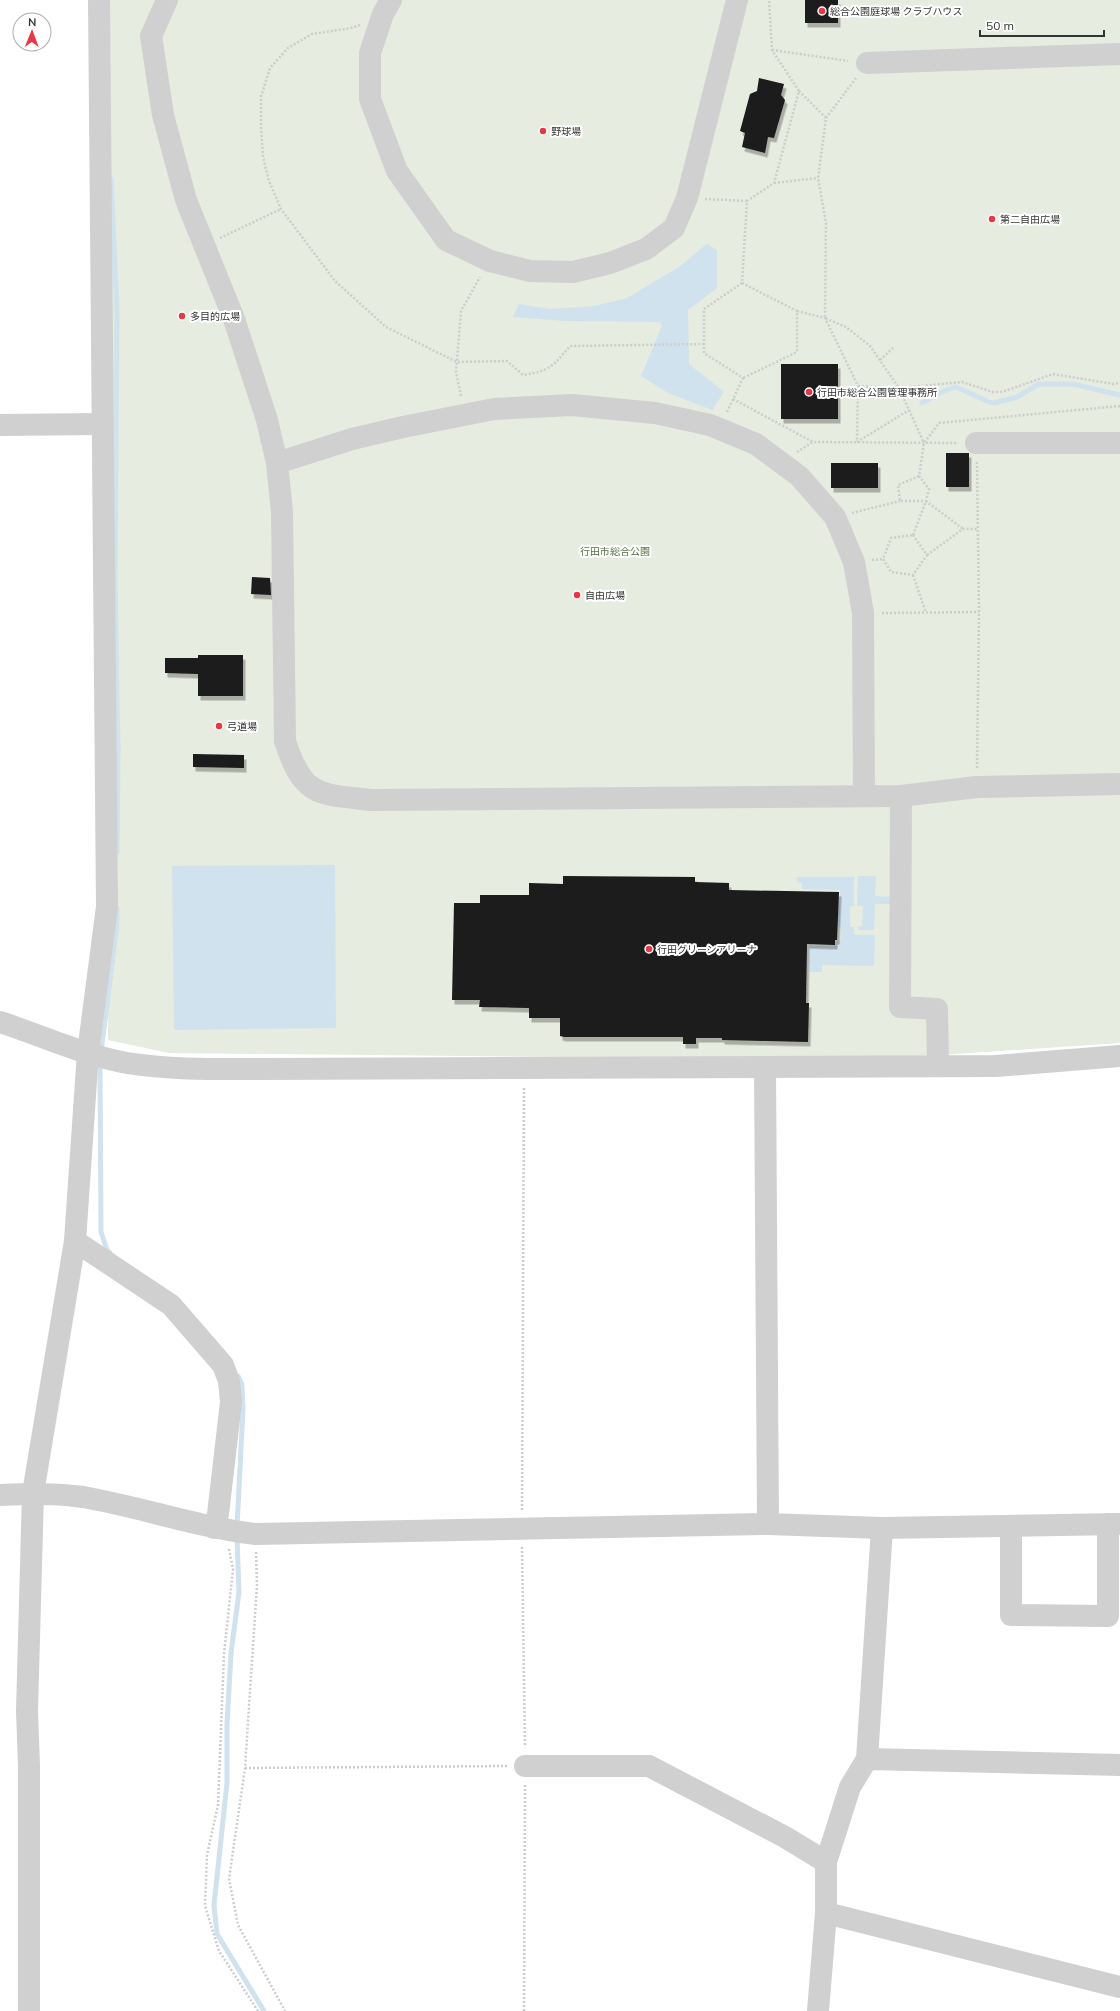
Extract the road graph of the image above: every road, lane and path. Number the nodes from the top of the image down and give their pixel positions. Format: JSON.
{"nodes":[{"id":1,"x":98,"y":0,"type":"edge"},
{"id":2,"x":167,"y":0,"type":"edge"},
{"id":3,"x":737,"y":0,"type":"edge"},
{"id":4,"x":769,"y":0,"type":"edge"},
{"id":5,"x":387,"y":7,"type":"edge"},
{"id":6,"x":772,"y":50,"type":"junction"},
{"id":7,"x":1120,"y":54,"type":"edge"},
{"id":8,"x":867,"y":63,"type":"junction"},
{"id":9,"x":798,"y":91,"type":"junction"},
{"id":10,"x":826,"y":118,"type":"junction"},
{"id":11,"x":818,"y":178,"type":"junction"},
{"id":12,"x":774,"y":183,"type":"junction"},
{"id":13,"x":687,"y":198,"type":"junction"},
{"id":14,"x":747,"y":201,"type":"junction"},
{"id":15,"x":281,"y":209,"type":"junction"},
{"id":16,"x":204,"y":246,"type":"junction"},
{"id":17,"x":490,"y":261,"type":"junction"},
{"id":18,"x":742,"y":283,"type":"junction"},
{"id":19,"x":797,"y":311,"type":"junction"},
{"id":20,"x":825,"y":318,"type":"junction"},
{"id":21,"x":704,"y":344,"type":"junction"},
{"id":22,"x":894,"y":347,"type":"dead end"},
{"id":23,"x":880,"y":360,"type":"junction"},
{"id":24,"x":457,"y":362,"type":"junction"},
{"id":25,"x":743,"y":378,"type":"junction"},
{"id":26,"x":1120,"y":383,"type":"edge"},
{"id":27,"x":858,"y":386,"type":"junction"},
{"id":28,"x":899,"y":388,"type":"junction"},
{"id":29,"x":460,"y":390,"type":"dead end"},
{"id":30,"x":1120,"y":406,"type":"edge"},
{"id":31,"x":910,"y":410,"type":"junction"},
{"id":32,"x":975,"y":419,"type":"junction"},
{"id":33,"x":102,"y":424,"type":"junction"},
{"id":34,"x":0,"y":425,"type":"edge"},
{"id":35,"x":857,"y":442,"type":"junction"},
{"id":36,"x":924,"y":442,"type":"junction"},
{"id":37,"x":976,"y":443,"type":"junction"},
{"id":38,"x":1120,"y":443,"type":"edge"},
{"id":39,"x":276,"y":464,"type":"junction"},
{"id":40,"x":919,"y":476,"type":"junction"},
{"id":41,"x":900,"y":501,"type":"junction"},
{"id":42,"x":926,"y":501,"type":"junction"},
{"id":43,"x":835,"y":517,"type":"junction"},
{"id":44,"x":963,"y":530,"type":"junction"},
{"id":45,"x":978,"y":530,"type":"junction"},
{"id":46,"x":913,"y":535,"type":"junction"},
{"id":47,"x":927,"y":555,"type":"junction"},
{"id":48,"x":914,"y":575,"type":"junction"},
{"id":49,"x":979,"y":612,"type":"junction"},
{"id":50,"x":863,"y":613,"type":"junction"},
{"id":51,"x":926,"y":613,"type":"junction"},
{"id":52,"x":1120,"y":784,"type":"edge"},
{"id":53,"x":977,"y":787,"type":"junction"},
{"id":54,"x":864,"y":796,"type":"junction"},
{"id":55,"x":901,"y":796,"type":"junction"},
{"id":56,"x":0,"y":1022,"type":"edge"},
{"id":57,"x":88,"y":1052,"type":"junction"},
{"id":58,"x":1120,"y":1056,"type":"edge"},
{"id":59,"x":938,"y":1066,"type":"junction"},
{"id":60,"x":765,"y":1067,"type":"junction"},
{"id":61,"x":74,"y":1241,"type":"junction"},
{"id":62,"x":32,"y":1493,"type":"junction"},
{"id":63,"x":0,"y":1494,"type":"edge"},
{"id":64,"x":768,"y":1524,"type":"junction"},
{"id":65,"x":1114,"y":1524,"type":"edge"},
{"id":66,"x":1011,"y":1526,"type":"junction"},
{"id":67,"x":882,"y":1528,"type":"junction"},
{"id":68,"x":220,"y":1529,"type":"junction"},
{"id":69,"x":256,"y":1534,"type":"junction"},
{"id":70,"x":867,"y":1759,"type":"junction"},
{"id":71,"x":1120,"y":1765,"type":"edge"},
{"id":72,"x":525,"y":1766,"type":"joint"},
{"id":73,"x":826,"y":1862,"type":"junction"},
{"id":74,"x":826,"y":1913,"type":"junction"},
{"id":75,"x":1120,"y":1987,"type":"edge"},
{"id":76,"x":29,"y":2011,"type":"edge"},
{"id":77,"x":258,"y":2011,"type":"edge"},
{"id":78,"x":284,"y":2011,"type":"edge"},
{"id":79,"x":524,"y":2011,"type":"edge"},
{"id":80,"x":818,"y":2011,"type":"edge"}],
"edges":[{"from":1,"to":33,"type":"street"},
{"from":2,"to":16,"type":"street"},
{"from":3,"to":13,"type":"street"},
{"from":4,"to":6,"type":"path"},
{"from":5,"to":15,"type":"path"},
{"from":5,"to":17,"type":"street"},
{"from":6,"to":8,"type":"path"},
{"from":6,"to":9,"type":"path"},
{"from":7,"to":8,"type":"street"},
{"from":8,"to":10,"type":"path"},
{"from":9,"to":10,"type":"path"},
{"from":9,"to":12,"type":"path"},
{"from":10,"to":11,"type":"path"},
{"from":11,"to":12,"type":"path"},
{"from":11,"to":20,"type":"path"},
{"from":12,"to":14,"type":"path"},
{"from":13,"to":14,"type":"path"},
{"from":13,"to":17,"type":"street"},
{"from":14,"to":18,"type":"path"},
{"from":15,"to":16,"type":"path"},
{"from":15,"to":24,"type":"path"},
{"from":16,"to":39,"type":"street"},
{"from":17,"to":24,"type":"path"},
{"from":18,"to":19,"type":"path"},
{"from":18,"to":21,"type":"path"},
{"from":19,"to":20,"type":"path"},
{"from":19,"to":25,"type":"path"},
{"from":20,"to":23,"type":"path"},
{"from":20,"to":27,"type":"path"},
{"from":21,"to":24,"type":"path"},
{"from":21,"to":25,"type":"path"},
{"from":22,"to":23,"type":"path"},
{"from":23,"to":28,"type":"path"},
{"from":24,"to":29,"type":"path"},
{"from":25,"to":35,"type":"path"},
{"from":26,"to":28,"type":"path"},
{"from":27,"to":28,"type":"path"},
{"from":27,"to":35,"type":"path"},
{"from":28,"to":31,"type":"path"},
{"from":30,"to":32,"type":"path"},
{"from":31,"to":35,"type":"path"},
{"from":31,"to":36,"type":"path"},
{"from":32,"to":36,"type":"path"},
{"from":32,"to":37,"type":"path"},
{"from":33,"to":34,"type":"street"},
{"from":33,"to":57,"type":"street"},
{"from":35,"to":36,"type":"path"},
{"from":36,"to":37,"type":"path"},
{"from":36,"to":40,"type":"path"},
{"from":37,"to":38,"type":"street"},
{"from":37,"to":45,"type":"path"},
{"from":39,"to":43,"type":"street"},
{"from":39,"to":54,"type":"street"},
{"from":40,"to":41,"type":"path"},
{"from":40,"to":42,"type":"path"},
{"from":41,"to":42,"type":"path"},
{"from":41,"to":43,"type":"path"},
{"from":42,"to":44,"type":"path"},
{"from":42,"to":46,"type":"path"},
{"from":43,"to":50,"type":"street"},
{"from":44,"to":45,"type":"path"},
{"from":44,"to":47,"type":"path"},
{"from":45,"to":49,"type":"path"},
{"from":46,"to":47,"type":"path"},
{"from":46,"to":48,"type":"path"},
{"from":47,"to":48,"type":"path"},
{"from":48,"to":51,"type":"path"},
{"from":49,"to":51,"type":"path"},
{"from":49,"to":53,"type":"path"},
{"from":50,"to":51,"type":"path"},
{"from":50,"to":54,"type":"street"},
{"from":52,"to":53,"type":"street"},
{"from":53,"to":55,"type":"street"},
{"from":54,"to":55,"type":"street"},
{"from":55,"to":59,"type":"street"},
{"from":56,"to":57,"type":"street"},
{"from":57,"to":60,"type":"street"},
{"from":57,"to":61,"type":"street"},
{"from":58,"to":59,"type":"street"},
{"from":59,"to":60,"type":"street"},
{"from":60,"to":64,"type":"street"},
{"from":61,"to":62,"type":"street"},
{"from":61,"to":68,"type":"street"},
{"from":62,"to":63,"type":"street"},
{"from":62,"to":68,"type":"street"},
{"from":62,"to":76,"type":"street"},
{"from":64,"to":67,"type":"street"},
{"from":64,"to":69,"type":"street"},
{"from":65,"to":66,"type":"street"},
{"from":65,"to":66,"type":"street"},
{"from":66,"to":67,"type":"street"},
{"from":67,"to":70,"type":"street"},
{"from":68,"to":69,"type":"street"},
{"from":68,"to":77,"type":"path"},
{"from":69,"to":78,"type":"path"},
{"from":70,"to":71,"type":"street"},
{"from":70,"to":73,"type":"street"},
{"from":72,"to":73,"type":"street"},
{"from":72,"to":79,"type":"path"},
{"from":73,"to":74,"type":"street"},
{"from":74,"to":75,"type":"street"},
{"from":74,"to":80,"type":"street"}]}
